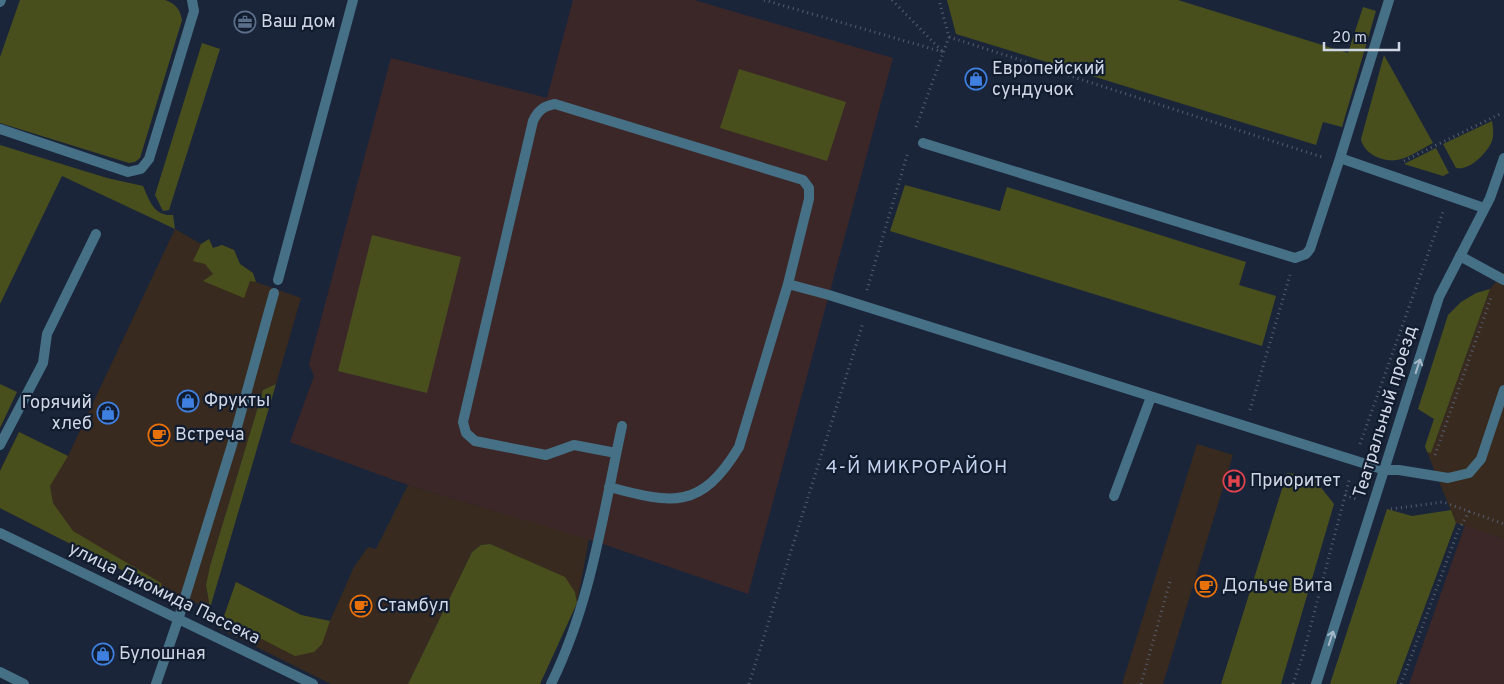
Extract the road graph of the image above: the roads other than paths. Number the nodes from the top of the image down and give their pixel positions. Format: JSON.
{"nodes":[{"id":1,"x":192,"y":0,"type":"edge"},
{"id":2,"x":353,"y":0,"type":"edge"},
{"id":3,"x":1389,"y":0,"type":"edge"},
{"id":4,"x":0,"y":129,"type":"edge"},
{"id":5,"x":923,"y":143,"type":"dead end"},
{"id":6,"x":1504,"y":158,"type":"edge"},
{"id":7,"x":1340,"y":160,"type":"junction"},
{"id":8,"x":1484,"y":208,"type":"junction"},
{"id":9,"x":96,"y":234,"type":"dead end"},
{"id":10,"x":1460,"y":256,"type":"junction"},
{"id":11,"x":278,"y":280,"type":"dead end"},
{"id":12,"x":1504,"y":280,"type":"edge"},
{"id":13,"x":788,"y":284,"type":"junction"},
{"id":14,"x":274,"y":293,"type":"dead end"},
{"id":15,"x":1504,"y":390,"type":"edge"},
{"id":16,"x":1151,"y":397,"type":"junction"},
{"id":17,"x":622,"y":426,"type":"dead end"},
{"id":18,"x":0,"y":445,"type":"edge"},
{"id":19,"x":616,"y":453,"type":"junction"},
{"id":20,"x":1385,"y":470,"type":"junction"},
{"id":21,"x":609,"y":487,"type":"junction"},
{"id":22,"x":1114,"y":496,"type":"dead end"},
{"id":23,"x":0,"y":533,"type":"edge"},
{"id":24,"x":178,"y":620,"type":"junction"},
{"id":25,"x":0,"y":672,"type":"edge"},
{"id":26,"x":24,"y":684,"type":"edge"},
{"id":27,"x":156,"y":684,"type":"edge"},
{"id":28,"x":313,"y":684,"type":"edge"},
{"id":29,"x":551,"y":684,"type":"edge"},
{"id":30,"x":1316,"y":684,"type":"edge"}],
"edges":[{"from":1,"to":4,"type":"street"},
{"from":2,"to":11,"type":"street"},
{"from":3,"to":7,"type":"street"},
{"from":5,"to":7,"type":"street"},
{"from":6,"to":8,"type":"street","name":"Театральный проезд"},
{"from":7,"to":8,"type":"street"},
{"from":8,"to":10,"type":"street","name":"Театральный проезд"},
{"from":9,"to":18,"type":"street"},
{"from":10,"to":12,"type":"street"},
{"from":20,"to":10,"type":"street","name":"Театральный проезд","one_way":true},
{"from":13,"to":16,"type":"street"},
{"from":13,"to":19,"type":"street"},
{"from":13,"to":21,"type":"street"},
{"from":14,"to":24,"type":"street"},
{"from":15,"to":20,"type":"street"},
{"from":16,"to":20,"type":"street"},
{"from":16,"to":22,"type":"street"},
{"from":17,"to":19,"type":"street"},
{"from":19,"to":21,"type":"street"},
{"from":30,"to":20,"type":"street","name":"Театральный проезд","one_way":true},
{"from":21,"to":29,"type":"street"},
{"from":23,"to":24,"type":"street","name":"улица Диомида Пассека"},
{"from":24,"to":27,"type":"street"},
{"from":24,"to":28,"type":"street","name":"улица Диомида Пассека"},
{"from":25,"to":26,"type":"street"}]}
